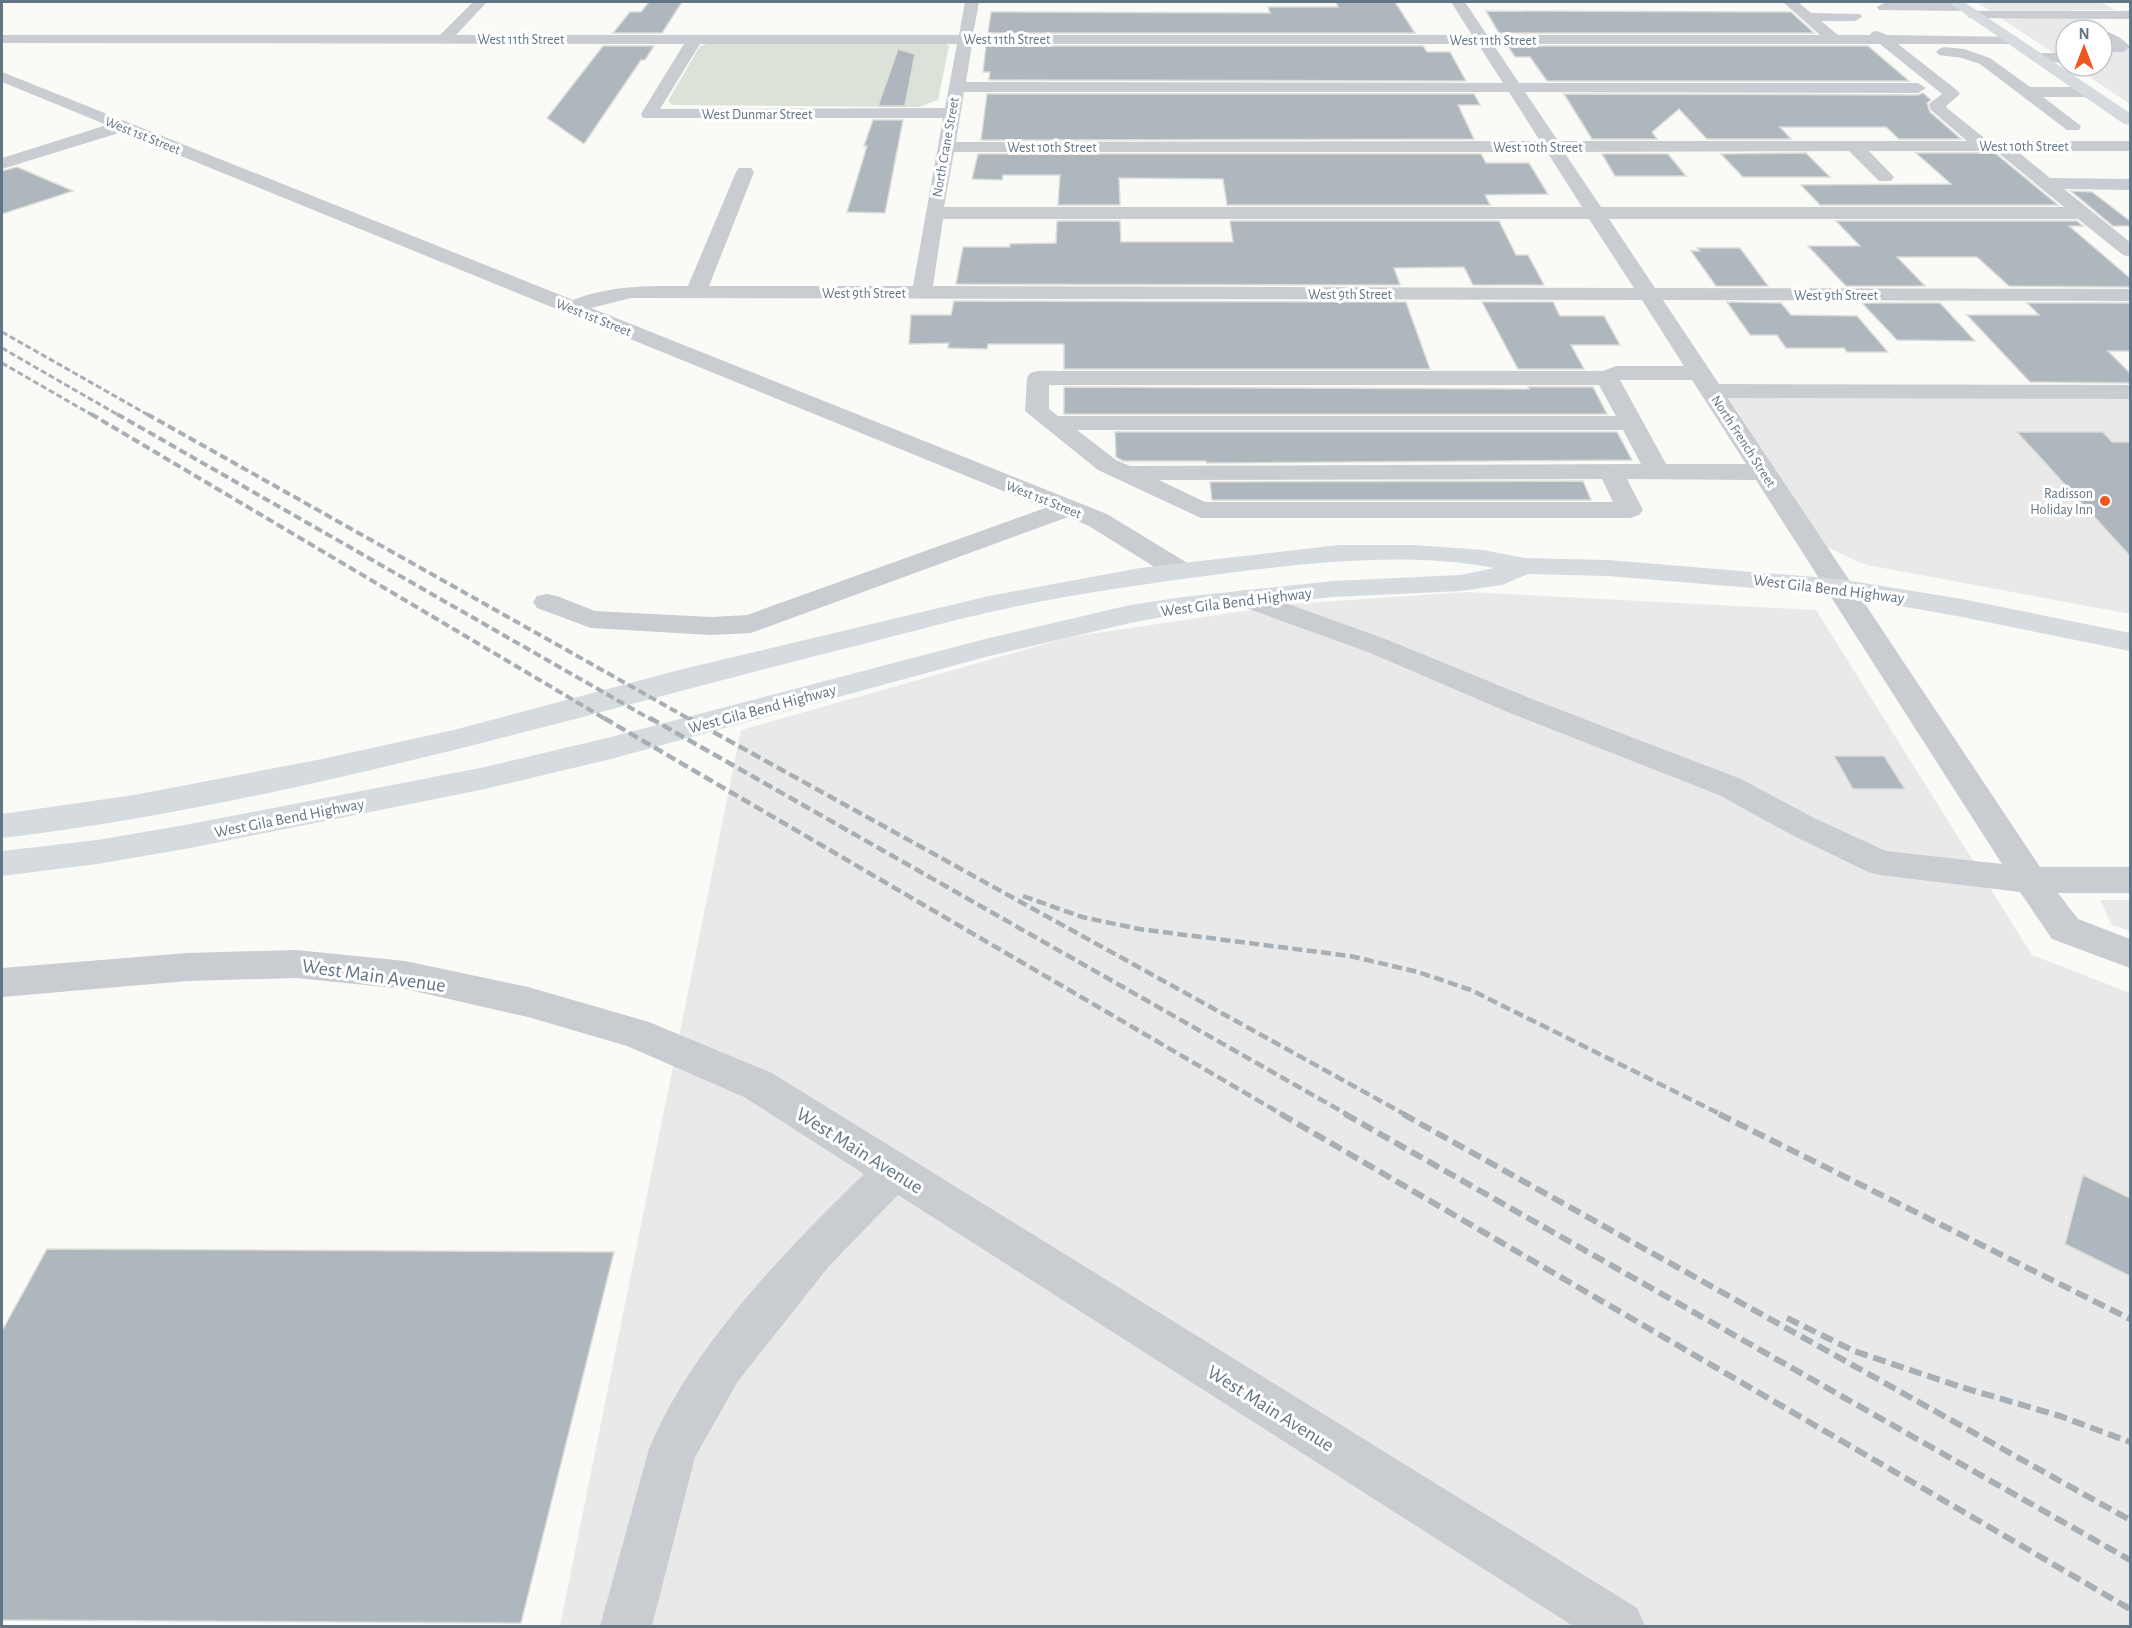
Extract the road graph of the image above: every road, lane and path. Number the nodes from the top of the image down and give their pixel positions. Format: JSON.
{"nodes":[{"id":1,"x":480,"y":2,"type":"edge"},
{"id":2,"x":972,"y":2,"type":"edge"},
{"id":3,"x":1458,"y":2,"type":"edge"},
{"id":4,"x":1790,"y":2,"type":"edge"},
{"id":5,"x":1884,"y":7,"type":"dead end"},
{"id":6,"x":1964,"y":8,"type":"edge"},
{"id":7,"x":2031,"y":8,"type":"edge"},
{"id":8,"x":2070,"y":15,"type":"junction"},
{"id":9,"x":2130,"y":15,"type":"edge"},
{"id":10,"x":1807,"y":17,"type":"junction"},
{"id":11,"x":1855,"y":17,"type":"dead end"},
{"id":12,"x":2075,"y":18,"type":"edge"},
{"id":13,"x":281,"y":21,"type":"dead end"},
{"id":14,"x":2054,"y":29,"type":"edge"},
{"id":15,"x":2,"y":39,"type":"edge"},
{"id":16,"x":258,"y":39,"type":"junction"},
{"id":17,"x":444,"y":39,"type":"junction"},
{"id":18,"x":695,"y":39,"type":"junction"},
{"id":19,"x":965,"y":39,"type":"junction"},
{"id":20,"x":1483,"y":40,"type":"junction"},
{"id":21,"x":1834,"y":40,"type":"junction"},
{"id":22,"x":1884,"y":40,"type":"junction"},
{"id":23,"x":2012,"y":40,"type":"junction"},
{"id":24,"x":2114,"y":41,"type":"edge"},
{"id":25,"x":2114,"y":47,"type":"edge"},
{"id":26,"x":1900,"y":52,"type":"junction"},
{"id":27,"x":2130,"y":57,"type":"edge"},
{"id":28,"x":2038,"y":58,"type":"junction"},
{"id":29,"x":2054,"y":58,"type":"edge"},
{"id":30,"x":2114,"y":58,"type":"edge"},
{"id":31,"x":2,"y":77,"type":"edge"},
{"id":32,"x":956,"y":87,"type":"junction"},
{"id":33,"x":1514,"y":88,"type":"junction"},
{"id":34,"x":1918,"y":88,"type":"dead end"},
{"id":35,"x":2026,"y":92,"type":"junction"},
{"id":36,"x":2089,"y":92,"type":"junction"},
{"id":37,"x":951,"y":113,"type":"junction"},
{"id":38,"x":2128,"y":117,"type":"edge"},
{"id":39,"x":122,"y":126,"type":"junction"},
{"id":40,"x":2073,"y":126,"type":"dead end"},
{"id":41,"x":1853,"y":146,"type":"junction"},
{"id":42,"x":1992,"y":146,"type":"junction"},
{"id":43,"x":2130,"y":146,"type":"edge"},
{"id":44,"x":946,"y":147,"type":"junction"},
{"id":45,"x":1552,"y":147,"type":"junction"},
{"id":46,"x":2,"y":164,"type":"edge"},
{"id":47,"x":745,"y":172,"type":"dead end"},
{"id":48,"x":1886,"y":177,"type":"dead end"},
{"id":49,"x":2046,"y":183,"type":"junction"},
{"id":50,"x":2130,"y":183,"type":"edge"},
{"id":51,"x":934,"y":213,"type":"junction"},
{"id":52,"x":1596,"y":213,"type":"junction"},
{"id":53,"x":2083,"y":213,"type":"junction"},
{"id":54,"x":2130,"y":250,"type":"edge"},
{"id":55,"x":696,"y":292,"type":"junction"},
{"id":56,"x":922,"y":294,"type":"junction"},
{"id":57,"x":1648,"y":294,"type":"junction"},
{"id":58,"x":2130,"y":295,"type":"edge"},
{"id":59,"x":572,"y":308,"type":"junction"},
{"id":60,"x":1320,"y":378,"type":"junction"},
{"id":61,"x":1607,"y":378,"type":"junction"},
{"id":62,"x":1706,"y":382,"type":"junction"},
{"id":63,"x":2130,"y":392,"type":"edge"},
{"id":64,"x":1053,"y":423,"type":"junction"},
{"id":65,"x":1632,"y":423,"type":"junction"},
{"id":66,"x":1337,"y":448,"type":"junction"},
{"id":67,"x":1611,"y":471,"type":"junction"},
{"id":68,"x":1658,"y":472,"type":"junction"},
{"id":69,"x":1764,"y":472,"type":"junction"},
{"id":70,"x":1124,"y":473,"type":"junction"},
{"id":71,"x":1068,"y":508,"type":"junction"},
{"id":72,"x":1355,"y":510,"type":"junction"},
{"id":73,"x":1524,"y":566,"type":"junction"},
{"id":74,"x":1179,"y":570,"type":"junction"},
{"id":75,"x":1839,"y":587,"type":"junction"},
{"id":76,"x":1245,"y":598,"type":"junction"},
{"id":77,"x":547,"y":603,"type":"dead end"},
{"id":78,"x":2130,"y":642,"type":"edge"},
{"id":79,"x":2,"y":826,"type":"edge"},
{"id":80,"x":2,"y":864,"type":"edge"},
{"id":81,"x":2030,"y":880,"type":"junction"},
{"id":82,"x":2130,"y":880,"type":"edge"},
{"id":83,"x":2130,"y":954,"type":"edge"},
{"id":84,"x":2,"y":983,"type":"edge"},
{"id":85,"x":894,"y":1172,"type":"junction"},
{"id":86,"x":626,"y":1626,"type":"edge"},
{"id":87,"x":1619,"y":1626,"type":"edge"}],
"edges":[{"from":1,"to":17,"type":"street"},
{"from":2,"to":19,"type":"street","name":"North Crane Street"},
{"from":3,"to":20,"type":"street","name":"North French Street"},
{"from":4,"to":10,"type":"street"},
{"from":5,"to":6,"type":"street"},
{"from":6,"to":7,"type":"street"},
{"from":6,"to":23,"type":"main road"},
{"from":7,"to":8,"type":"street"},
{"from":7,"to":14,"type":"street"},
{"from":8,"to":9,"type":"street"},
{"from":8,"to":12,"type":"street"},
{"from":10,"to":11,"type":"street"},
{"from":10,"to":21,"type":"street"},
{"from":13,"to":16,"type":"street"},
{"from":15,"to":16,"type":"street","name":"West 11th Street"},
{"from":16,"to":17,"type":"street","name":"West 11th Street"},
{"from":17,"to":18,"type":"street","name":"West 11th Street"},
{"from":18,"to":19,"type":"street","name":"West 11th Street"},
{"from":18,"to":37,"type":"street","name":"West Dunmar Street"},
{"from":19,"to":20,"type":"street","name":"West 11th Street"},
{"from":19,"to":32,"type":"street","name":"North Crane Street"},
{"from":20,"to":21,"type":"street","name":"West 11th Street"},
{"from":20,"to":33,"type":"street","name":"North French Street"},
{"from":21,"to":22,"type":"street","name":"West 11th Street"},
{"from":22,"to":23,"type":"street","name":"West 11th Street"},
{"from":22,"to":26,"type":"street"},
{"from":23,"to":28,"type":"main road"},
{"from":24,"to":25,"type":"street"},
{"from":26,"to":35,"type":"street"},
{"from":26,"to":42,"type":"street"},
{"from":27,"to":30,"type":"street"},
{"from":28,"to":29,"type":"street"},
{"from":28,"to":36,"type":"main road"},
{"from":31,"to":39,"type":"street","name":"West 1st Street"},
{"from":32,"to":33,"type":"street"},
{"from":32,"to":37,"type":"street","name":"North Crane Street"},
{"from":33,"to":34,"type":"street"},
{"from":33,"to":45,"type":"street","name":"North French Street"},
{"from":35,"to":36,"type":"street"},
{"from":35,"to":40,"type":"street"},
{"from":36,"to":38,"type":"main road"},
{"from":37,"to":44,"type":"street","name":"North Crane Street"},
{"from":39,"to":46,"type":"street"},
{"from":39,"to":59,"type":"street","name":"West 1st Street"},
{"from":41,"to":42,"type":"street","name":"West 10th Street"},
{"from":41,"to":45,"type":"street","name":"West 10th Street"},
{"from":41,"to":48,"type":"street"},
{"from":42,"to":43,"type":"street","name":"West 10th Street"},
{"from":42,"to":49,"type":"street"},
{"from":44,"to":45,"type":"street","name":"West 10th Street"},
{"from":44,"to":51,"type":"street","name":"North Crane Street"},
{"from":45,"to":52,"type":"street","name":"North French Street"},
{"from":47,"to":55,"type":"street"},
{"from":49,"to":50,"type":"street"},
{"from":49,"to":53,"type":"street"},
{"from":51,"to":52,"type":"street"},
{"from":51,"to":56,"type":"street","name":"North Crane Street"},
{"from":52,"to":53,"type":"street"},
{"from":52,"to":57,"type":"street","name":"North French Street"},
{"from":53,"to":54,"type":"street"},
{"from":55,"to":56,"type":"street","name":"West 9th Street"},
{"from":55,"to":59,"type":"street","name":"West 9th Street"},
{"from":56,"to":57,"type":"street","name":"West 9th Street"},
{"from":57,"to":58,"type":"street","name":"West 9th Street"},
{"from":57,"to":62,"type":"street","name":"North French Street"},
{"from":59,"to":71,"type":"street","name":"West 1st Street"},
{"from":60,"to":61,"type":"street"},
{"from":60,"to":64,"type":"street"},
{"from":60,"to":66,"type":"street"},
{"from":61,"to":62,"type":"street"},
{"from":61,"to":65,"type":"street"},
{"from":62,"to":63,"type":"street"},
{"from":62,"to":69,"type":"street","name":"North French Street"},
{"from":64,"to":66,"type":"street"},
{"from":64,"to":70,"type":"street"},
{"from":65,"to":66,"type":"street"},
{"from":65,"to":68,"type":"street"},
{"from":66,"to":67,"type":"street"},
{"from":66,"to":70,"type":"street"},
{"from":66,"to":72,"type":"street"},
{"from":67,"to":68,"type":"street"},
{"from":67,"to":72,"type":"street"},
{"from":68,"to":69,"type":"street"},
{"from":69,"to":75,"type":"street","name":"North French Street"},
{"from":70,"to":72,"type":"street"},
{"from":71,"to":74,"type":"street","name":"West 1st Street"},
{"from":71,"to":77,"type":"street"},
{"from":73,"to":74,"type":"main road","name":"West Gila Bend Highway"},
{"from":73,"to":75,"type":"main road","name":"West Gila Bend Highway"},
{"from":73,"to":76,"type":"main road","name":"West Gila Bend Highway"},
{"from":74,"to":79,"type":"main road","name":"West Gila Bend Highway"},
{"from":75,"to":78,"type":"main road","name":"West Gila Bend Highway"},
{"from":75,"to":81,"type":"street","name":"North French Street"},
{"from":76,"to":80,"type":"main road","name":"West Gila Bend Highway"},
{"from":76,"to":81,"type":"street"},
{"from":81,"to":82,"type":"street"},
{"from":81,"to":83,"type":"street"},
{"from":84,"to":85,"type":"street","name":"West Main Avenue"},
{"from":85,"to":86,"type":"street"},
{"from":85,"to":87,"type":"street","name":"West Main Avenue"}]}
